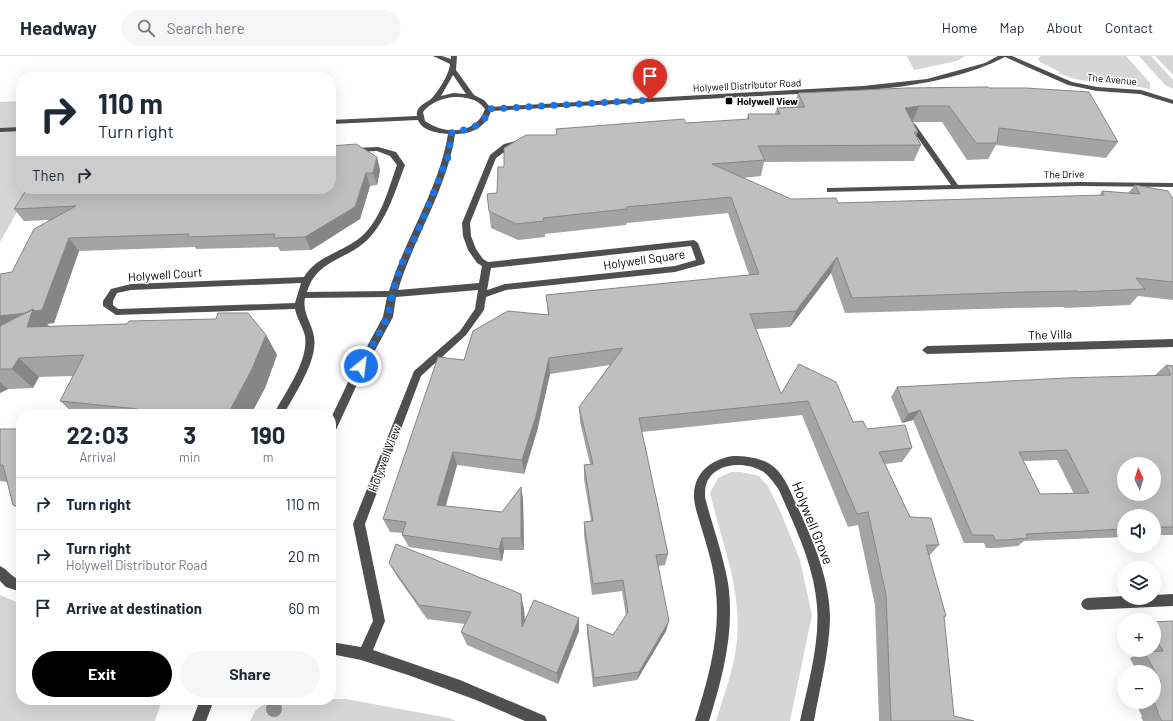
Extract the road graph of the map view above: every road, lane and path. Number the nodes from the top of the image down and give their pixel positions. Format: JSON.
{"nodes":[{"id":1,"x":440,"y":56,"type":"edge"},
{"id":2,"x":454,"y":56,"type":"edge"},
{"id":3,"x":1003,"y":56,"type":"edge"},
{"id":4,"x":1007,"y":56,"type":"edge"},
{"id":5,"x":453,"y":67,"type":"junction"},
{"id":6,"x":472,"y":96,"type":"junction"},
{"id":7,"x":435,"y":99,"type":"junction"},
{"id":8,"x":1173,"y":102,"type":"edge"},
{"id":9,"x":488,"y":109,"type":"junction"},
{"id":10,"x":420,"y":118,"type":"junction"},
{"id":11,"x":336,"y":122,"type":"edge"},
{"id":12,"x":913,"y":125,"type":"edge"},
{"id":13,"x":16,"y":129,"type":"edge"},
{"id":14,"x":0,"y":130,"type":"edge"},
{"id":15,"x":452,"y":132,"type":"junction"},
{"id":16,"x":530,"y":140,"type":"edge"},
{"id":17,"x":336,"y":151,"type":"edge"},
{"id":18,"x":1173,"y":184,"type":"edge"},
{"id":19,"x":956,"y":187,"type":"junction"},
{"id":20,"x":830,"y":190,"type":"dead end"},
{"id":21,"x":487,"y":265,"type":"junction"},
{"id":22,"x":306,"y":280,"type":"junction"},
{"id":23,"x":483,"y":290,"type":"junction"},
{"id":24,"x":392,"y":294,"type":"junction"},
{"id":25,"x":302,"y":296,"type":"junction"},
{"id":26,"x":298,"y":306,"type":"junction"},
{"id":27,"x":1173,"y":343,"type":"edge"},
{"id":28,"x":928,"y":350,"type":"dead end"},
{"id":29,"x":282,"y":409,"type":"edge"},
{"id":30,"x":336,"y":418,"type":"edge"},
{"id":31,"x":0,"y":572,"type":"edge"},
{"id":32,"x":16,"y":585,"type":"edge"},
{"id":33,"x":1173,"y":600,"type":"edge"},
{"id":34,"x":1087,"y":604,"type":"dead end"},
{"id":35,"x":336,"y":649,"type":"edge"},
{"id":36,"x":365,"y":654,"type":"junction"},
{"id":37,"x":206,"y":705,"type":"edge"},
{"id":38,"x":198,"y":721,"type":"edge"},
{"id":39,"x":540,"y":721,"type":"edge"},
{"id":40,"x":702,"y":721,"type":"edge"},
{"id":41,"x":807,"y":721,"type":"edge"}],
"edges":[{"from":1,"to":5,"type":"street"},
{"from":2,"to":5,"type":"street"},
{"from":3,"to":9,"type":"street","name":"Holywell Distributor Road"},
{"from":4,"to":8,"type":"street","name":"The Avenue"},
{"from":5,"to":6,"type":"street"},
{"from":5,"to":7,"type":"street"},
{"from":6,"to":7,"type":"street"},
{"from":6,"to":9,"type":"street"},
{"from":7,"to":10,"type":"street"},
{"from":9,"to":15,"type":"street"},
{"from":10,"to":11,"type":"street"},
{"from":10,"to":15,"type":"street"},
{"from":12,"to":19,"type":"street"},
{"from":13,"to":14,"type":"street"},
{"from":15,"to":24,"type":"street"},
{"from":16,"to":21,"type":"street"},
{"from":17,"to":22,"type":"street"},
{"from":18,"to":19,"type":"street","name":"The Drive"},
{"from":19,"to":20,"type":"street","name":"The Drive"},
{"from":21,"to":23,"type":"street","name":"Holywell View"},
{"from":21,"to":23,"type":"street","name":"Holywell Square"},
{"from":22,"to":25,"type":"street"},
{"from":22,"to":26,"type":"street","name":"Holywell Court"},
{"from":23,"to":24,"type":"street"},
{"from":23,"to":36,"type":"street","name":"Holywell View"},
{"from":24,"to":25,"type":"street"},
{"from":24,"to":30,"type":"street"},
{"from":25,"to":26,"type":"street"},
{"from":26,"to":29,"type":"street"},
{"from":27,"to":28,"type":"street","name":"The Villa"},
{"from":31,"to":32,"type":"street"},
{"from":33,"to":34,"type":"street"},
{"from":35,"to":36,"type":"street"},
{"from":36,"to":39,"type":"street"},
{"from":37,"to":38,"type":"street"},
{"from":40,"to":41,"type":"street","name":"Holywell Grove"}]}
